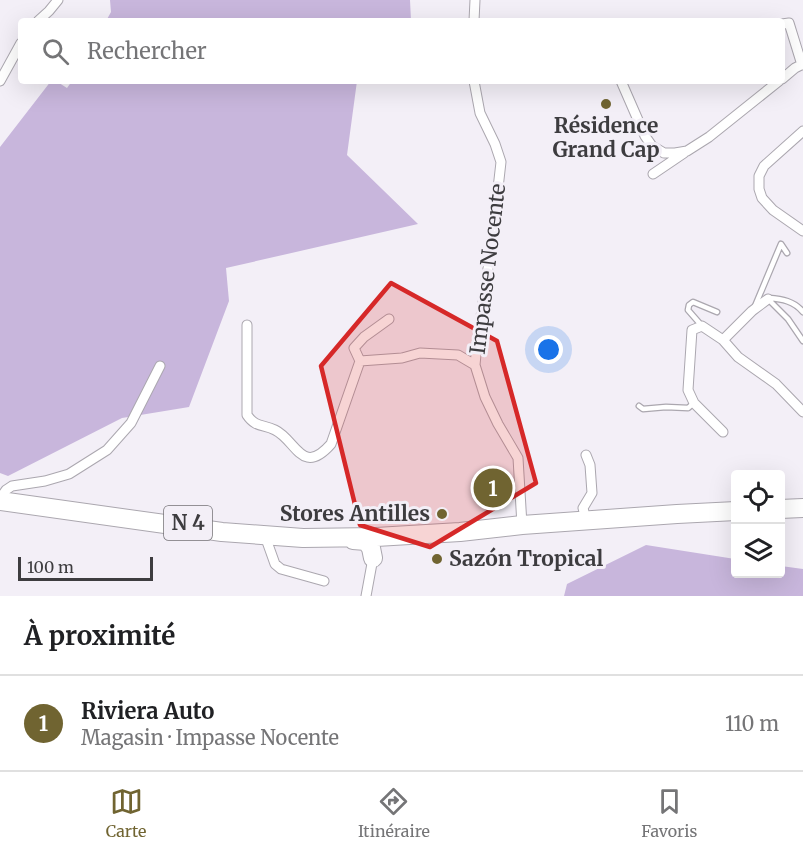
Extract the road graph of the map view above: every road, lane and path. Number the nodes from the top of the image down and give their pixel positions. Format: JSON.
{"nodes":[{"id":1,"x":58,"y":0,"type":"edge"},
{"id":2,"x":475,"y":0,"type":"edge"},
{"id":3,"x":41,"y":18,"type":"edge"},
{"id":4,"x":474,"y":18,"type":"edge"},
{"id":5,"x":785,"y":24,"type":"edge"},
{"id":6,"x":18,"y":48,"type":"edge"},
{"id":7,"x":802,"y":64,"type":"edge"},
{"id":8,"x":785,"y":76,"type":"edge"},
{"id":9,"x":0,"y":81,"type":"edge"},
{"id":10,"x":475,"y":84,"type":"edge"},
{"id":11,"x":622,"y":84,"type":"edge"},
{"id":12,"x":775,"y":84,"type":"edge"},
{"id":13,"x":803,"y":130,"type":"edge"},
{"id":14,"x":688,"y":150,"type":"junction"},
{"id":15,"x":653,"y":174,"type":"dead end"},
{"id":16,"x":803,"y":231,"type":"edge"},
{"id":17,"x":787,"y":253,"type":"dead end"},
{"id":18,"x":768,"y":299,"type":"junction"},
{"id":19,"x":753,"y":311,"type":"junction"},
{"id":20,"x":717,"y":312,"type":"dead end"},
{"id":21,"x":803,"y":312,"type":"edge"},
{"id":22,"x":389,"y":319,"type":"dead end"},
{"id":23,"x":247,"y":325,"type":"dead end"},
{"id":24,"x":702,"y":326,"type":"junction"},
{"id":25,"x":723,"y":340,"type":"junction"},
{"id":26,"x":803,"y":341,"type":"edge"},
{"id":27,"x":360,"y":361,"type":"junction"},
{"id":28,"x":475,"y":365,"type":"junction"},
{"id":29,"x":160,"y":366,"type":"dead end"},
{"id":30,"x":694,"y":403,"type":"junction"},
{"id":31,"x":639,"y":406,"type":"dead end"},
{"id":32,"x":803,"y":412,"type":"edge"},
{"id":33,"x":723,"y":432,"type":"dead end"},
{"id":34,"x":586,"y":455,"type":"dead end"},
{"id":35,"x":0,"y":499,"type":"edge"},
{"id":36,"x":803,"y":508,"type":"edge"},
{"id":37,"x":785,"y":509,"type":"edge"},
{"id":38,"x":731,"y":511,"type":"edge"},
{"id":39,"x":586,"y":520,"type":"junction"},
{"id":40,"x":522,"y":525,"type":"junction"},
{"id":41,"x":496,"y":528,"type":"junction"},
{"id":42,"x":405,"y":535,"type":"junction"},
{"id":43,"x":265,"y":536,"type":"junction"},
{"id":44,"x":328,"y":538,"type":"junction"},
{"id":45,"x":373,"y":558,"type":"junction"},
{"id":46,"x":324,"y":581,"type":"dead end"},
{"id":47,"x":366,"y":596,"type":"edge"}],
"edges":[{"from":1,"to":3,"type":"street"},
{"from":2,"to":4,"type":"street"},
{"from":5,"to":7,"type":"street"},
{"from":6,"to":9,"type":"street"},
{"from":7,"to":8,"type":"street"},
{"from":10,"to":28,"type":"street","name":"Impasse Nocente"},
{"from":11,"to":14,"type":"street"},
{"from":12,"to":14,"type":"street"},
{"from":13,"to":16,"type":"street"},
{"from":14,"to":15,"type":"street"},
{"from":17,"to":19,"type":"lane"},
{"from":18,"to":19,"type":"street"},
{"from":18,"to":21,"type":"lane"},
{"from":18,"to":26,"type":"lane"},
{"from":19,"to":25,"type":"street"},
{"from":20,"to":24,"type":"lane"},
{"from":22,"to":27,"type":"street"},
{"from":23,"to":27,"type":"street"},
{"from":24,"to":25,"type":"street"},
{"from":24,"to":30,"type":"street"},
{"from":25,"to":32,"type":"street"},
{"from":27,"to":28,"type":"street"},
{"from":28,"to":40,"type":"street","name":"Impasse Nocente"},
{"from":29,"to":35,"type":"street"},
{"from":30,"to":31,"type":"lane"},
{"from":30,"to":33,"type":"street"},
{"from":34,"to":39,"type":"street"},
{"from":35,"to":41,"type":"highway","number":"N 4"},
{"from":35,"to":43,"type":"highway","number":"N 4"},
{"from":36,"to":37,"type":"highway"},
{"from":38,"to":39,"type":"highway","number":"N 4"},
{"from":39,"to":40,"type":"highway","number":"N 4"},
{"from":40,"to":41,"type":"highway","number":"N 4"},
{"from":41,"to":42,"type":"highway","number":"N 4"},
{"from":42,"to":44,"type":"highway","number":"N 4"},
{"from":42,"to":45,"type":"highway"},
{"from":43,"to":44,"type":"highway","number":"N 4"},
{"from":43,"to":46,"type":"street"},
{"from":44,"to":45,"type":"highway"},
{"from":45,"to":47,"type":"street"}]}
